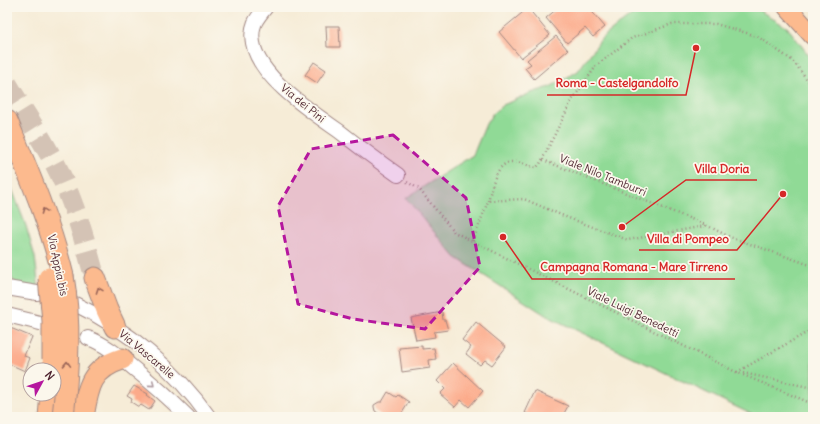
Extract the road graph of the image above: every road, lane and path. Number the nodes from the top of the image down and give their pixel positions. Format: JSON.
{"nodes":[{"id":1,"x":266,"y":7,"type":"edge"},
{"id":2,"x":787,"y":7,"type":"edge"},
{"id":3,"x":813,"y":36,"type":"edge"},
{"id":4,"x":813,"y":87,"type":"edge"},
{"id":5,"x":7,"y":121,"type":"edge"},
{"id":6,"x":7,"y":158,"type":"edge"},
{"id":7,"x":543,"y":160,"type":"junction"},
{"id":8,"x":398,"y":175,"type":"dead end"},
{"id":9,"x":419,"y":189,"type":"dead end"},
{"id":10,"x":488,"y":201,"type":"junction"},
{"id":11,"x":706,"y":226,"type":"junction"},
{"id":12,"x":473,"y":241,"type":"junction"},
{"id":13,"x":813,"y":266,"type":"edge"},
{"id":14,"x":95,"y":278,"type":"tunnel mouth"},
{"id":15,"x":50,"y":282,"type":"junction"},
{"id":16,"x":7,"y":288,"type":"edge"},
{"id":17,"x":75,"y":304,"type":"dead end"},
{"id":18,"x":7,"y":315,"type":"edge"},
{"id":19,"x":40,"y":323,"type":"dead end"},
{"id":20,"x":115,"y":327,"type":"junction"},
{"id":21,"x":813,"y":329,"type":"edge"},
{"id":22,"x":88,"y":338,"type":"dead end"},
{"id":23,"x":122,"y":359,"type":"junction"},
{"id":24,"x":52,"y":362,"type":"edge"},
{"id":25,"x":736,"y":372,"type":"junction"},
{"id":26,"x":813,"y":388,"type":"edge"},
{"id":27,"x":50,"y":402,"type":"edge"},
{"id":28,"x":813,"y":404,"type":"edge"},
{"id":29,"x":49,"y":417,"type":"edge"},
{"id":30,"x":63,"y":417,"type":"edge"},
{"id":31,"x":83,"y":417,"type":"edge"},
{"id":32,"x":188,"y":417,"type":"edge"},
{"id":33,"x":209,"y":417,"type":"edge"}],
"edges":[{"from":1,"to":8,"type":"street","name":"Via dei Pini"},
{"from":2,"to":3,"type":"main road"},
{"from":4,"to":7,"type":"path"},
{"from":15,"to":5,"type":"highway","name":"Via Appia bis","one_way":true},
{"from":6,"to":15,"type":"highway","name":"Via Appia bis"},
{"from":7,"to":10,"type":"path"},
{"from":7,"to":11,"type":"path","name":"Viale Nilo Tamburri"},
{"from":9,"to":12,"type":"path","name":"Viale Luigi Benedetti"},
{"from":10,"to":11,"type":"path"},
{"from":10,"to":12,"type":"path"},
{"from":11,"to":13,"type":"path","name":"Viale Nilo Tamburri"},
{"from":12,"to":25,"type":"path","name":"Viale Luigi Benedetti"},
{"from":20,"to":14,"type":"highway","one_way":true},
{"from":15,"to":16,"type":"street"},
{"from":15,"to":24,"type":"highway","name":"Via Appia bis","bridge":true},
{"from":30,"to":15,"type":"highway","name":"Via Appia bis","one_way":true,"bridge":true},
{"from":17,"to":20,"type":"street","name":"Via Vascarelle"},
{"from":18,"to":19,"type":"street"},
{"from":20,"to":33,"type":"street","name":"Via Vascarelle"},
{"from":21,"to":25,"type":"path"},
{"from":22,"to":23,"type":"street"},
{"from":23,"to":31,"type":"highway"},
{"from":23,"to":32,"type":"street","one_way":true},
{"from":25,"to":26,"type":"path"},
{"from":25,"to":28,"type":"path","name":"Viale Luigi Benedetti"},
{"from":27,"to":29,"type":"highway"}]}
